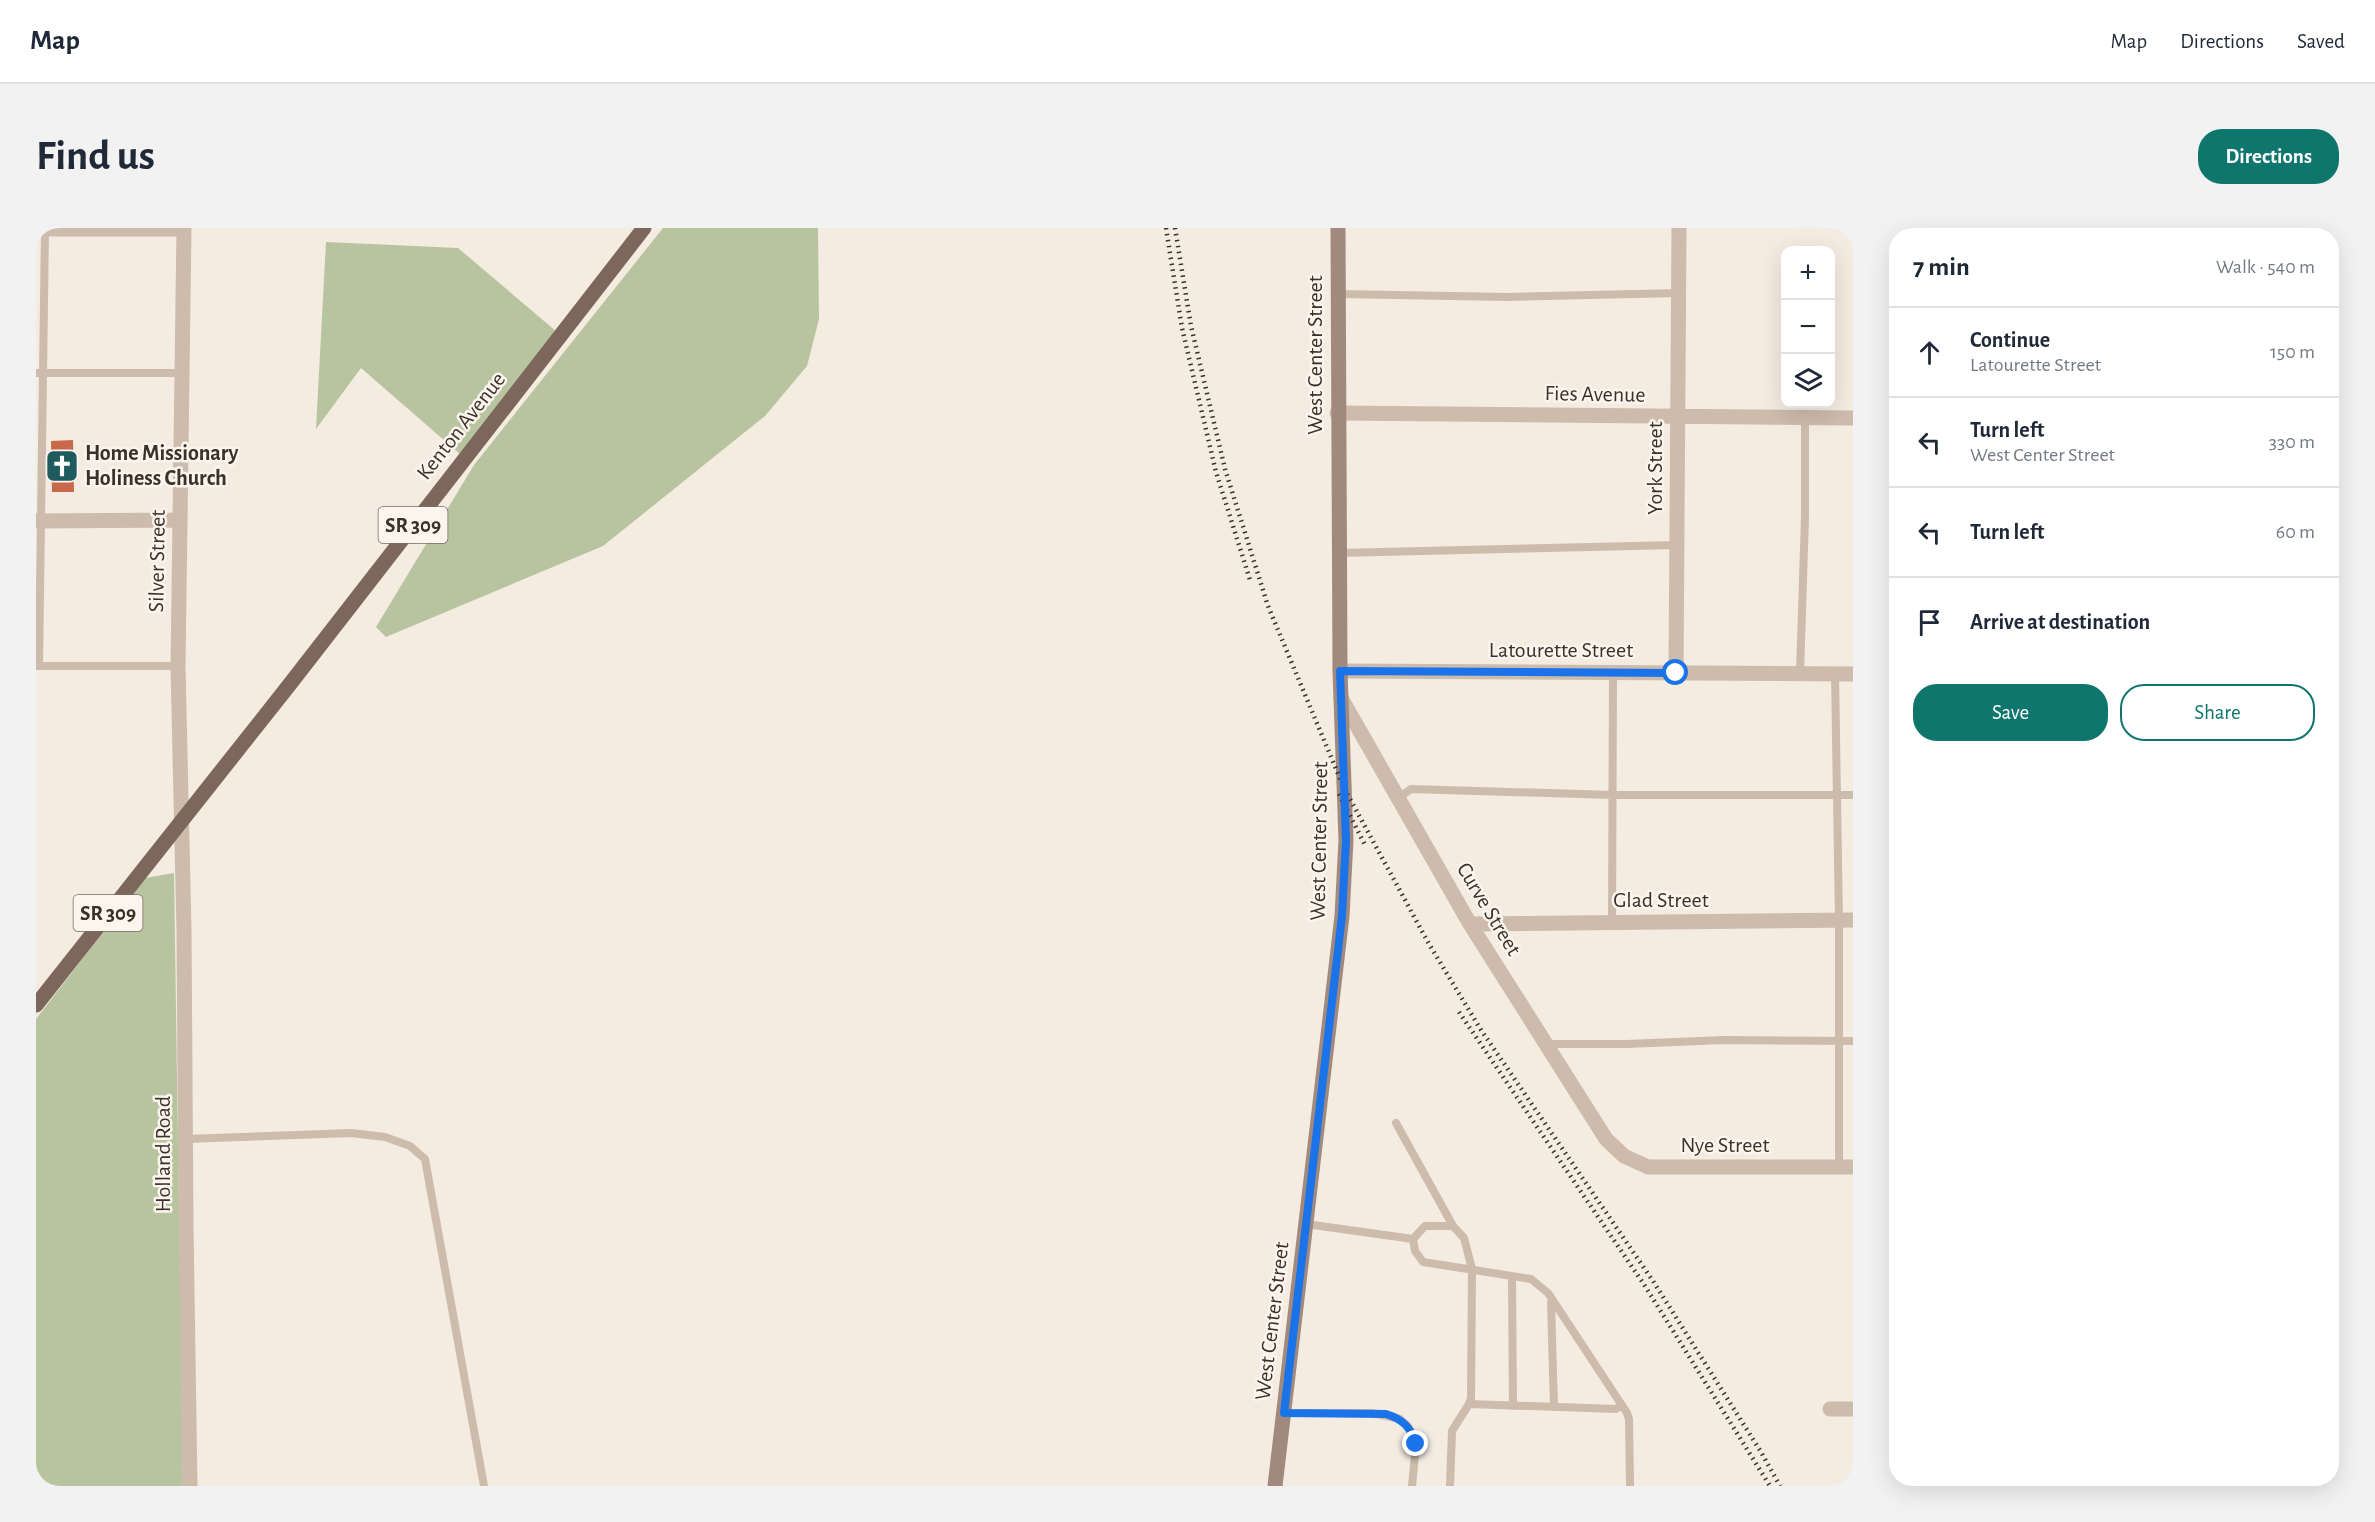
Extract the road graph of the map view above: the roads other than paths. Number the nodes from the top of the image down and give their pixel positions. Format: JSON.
{"nodes":[{"id":1,"x":184,"y":228,"type":"edge"},
{"id":2,"x":644,"y":228,"type":"edge"},
{"id":3,"x":1338,"y":228,"type":"edge"},
{"id":4,"x":1679,"y":228,"type":"edge"},
{"id":5,"x":36,"y":229,"type":"edge"},
{"id":6,"x":45,"y":229,"type":"edge"},
{"id":7,"x":1679,"y":293,"type":"junction"},
{"id":8,"x":1338,"y":294,"type":"junction"},
{"id":9,"x":39,"y":373,"type":"edge"},
{"id":10,"x":182,"y":373,"type":"junction"},
{"id":11,"x":1337,"y":413,"type":"junction"},
{"id":12,"x":1678,"y":418,"type":"junction"},
{"id":13,"x":1805,"y":418,"type":"junction"},
{"id":14,"x":1853,"y":418,"type":"edge"},
{"id":15,"x":180,"y":520,"type":"junction"},
{"id":16,"x":39,"y":521,"type":"edge"},
{"id":17,"x":1677,"y":545,"type":"junction"},
{"id":18,"x":1339,"y":554,"type":"junction"},
{"id":19,"x":37,"y":666,"type":"edge"},
{"id":20,"x":178,"y":666,"type":"junction"},
{"id":21,"x":1340,"y":671,"type":"junction"},
{"id":22,"x":1613,"y":672,"type":"junction"},
{"id":23,"x":1676,"y":673,"type":"junction"},
{"id":24,"x":1800,"y":673,"type":"junction"},
{"id":25,"x":1835,"y":674,"type":"junction"},
{"id":26,"x":1853,"y":674,"type":"edge"},
{"id":27,"x":1341,"y":698,"type":"junction"},
{"id":28,"x":1612,"y":795,"type":"junction"},
{"id":29,"x":1853,"y":795,"type":"edge"},
{"id":30,"x":1837,"y":796,"type":"junction"},
{"id":31,"x":1398,"y":798,"type":"junction"},
{"id":32,"x":180,"y":822,"type":"junction"},
{"id":33,"x":1846,"y":920,"type":"edge"},
{"id":34,"x":1612,"y":922,"type":"junction"},
{"id":35,"x":1470,"y":924,"type":"junction"},
{"id":36,"x":36,"y":1005,"type":"edge"},
{"id":37,"x":1839,"y":1041,"type":"junction"},
{"id":38,"x":1853,"y":1041,"type":"edge"},
{"id":39,"x":1546,"y":1044,"type":"junction"},
{"id":40,"x":1396,"y":1123,"type":"dead end"},
{"id":41,"x":186,"y":1139,"type":"junction"},
{"id":42,"x":1606,"y":1139,"type":"joint"},
{"id":43,"x":1846,"y":1167,"type":"edge"},
{"id":44,"x":1306,"y":1224,"type":"junction"},
{"id":45,"x":1453,"y":1226,"type":"junction"},
{"id":46,"x":1413,"y":1239,"type":"junction"},
{"id":47,"x":1472,"y":1269,"type":"junction"},
{"id":48,"x":1512,"y":1276,"type":"junction"},
{"id":49,"x":1552,"y":1299,"type":"junction"},
{"id":50,"x":1469,"y":1404,"type":"junction"},
{"id":51,"x":1622,"y":1405,"type":"junction"},
{"id":52,"x":1513,"y":1406,"type":"junction"},
{"id":53,"x":1554,"y":1407,"type":"junction"},
{"id":54,"x":1830,"y":1409,"type":"dead end"},
{"id":55,"x":1853,"y":1409,"type":"edge"},
{"id":56,"x":1284,"y":1413,"type":"junction"},
{"id":57,"x":190,"y":1486,"type":"edge"},
{"id":58,"x":484,"y":1486,"type":"edge"},
{"id":59,"x":1275,"y":1486,"type":"edge"},
{"id":60,"x":1412,"y":1486,"type":"edge"},
{"id":61,"x":1450,"y":1486,"type":"edge"},
{"id":62,"x":1630,"y":1486,"type":"edge"}],
"edges":[{"from":1,"to":6,"type":"street"},
{"from":1,"to":10,"type":"street","name":"Silver Street"},
{"from":2,"to":32,"type":"main road","name":"Kenton Avenue","number":"SR 309"},
{"from":3,"to":8,"type":"main road","name":"West Center Street"},
{"from":4,"to":7,"type":"street","name":"York Street"},
{"from":5,"to":6,"type":"street"},
{"from":6,"to":9,"type":"lane"},
{"from":7,"to":8,"type":"lane"},
{"from":7,"to":12,"type":"street","name":"York Street"},
{"from":8,"to":11,"type":"main road","name":"West Center Street"},
{"from":9,"to":10,"type":"lane"},
{"from":9,"to":16,"type":"lane"},
{"from":10,"to":15,"type":"street","name":"Silver Street"},
{"from":11,"to":12,"type":"street","name":"Fies Avenue"},
{"from":11,"to":18,"type":"main road","name":"West Center Street"},
{"from":12,"to":13,"type":"street","name":"Fies Avenue"},
{"from":12,"to":17,"type":"street","name":"York Street"},
{"from":13,"to":14,"type":"street","name":"Fies Avenue"},
{"from":13,"to":24,"type":"lane"},
{"from":15,"to":16,"type":"street"},
{"from":15,"to":20,"type":"street","name":"Silver Street"},
{"from":16,"to":19,"type":"lane"},
{"from":17,"to":18,"type":"lane"},
{"from":17,"to":23,"type":"street","name":"York Street"},
{"from":18,"to":21,"type":"main road","name":"West Center Street"},
{"from":19,"to":20,"type":"lane"},
{"from":20,"to":32,"type":"street","name":"Silver Street"},
{"from":21,"to":22,"type":"street","name":"Latourette Street"},
{"from":21,"to":27,"type":"main road","name":"West Center Street"},
{"from":22,"to":23,"type":"street","name":"Latourette Street"},
{"from":22,"to":28,"type":"lane"},
{"from":23,"to":24,"type":"street","name":"Latourette Street"},
{"from":24,"to":25,"type":"street","name":"Latourette Street"},
{"from":25,"to":26,"type":"street","name":"Latourette Street"},
{"from":25,"to":30,"type":"lane"},
{"from":27,"to":31,"type":"street","name":"Curve Street"},
{"from":27,"to":44,"type":"main road","name":"West Center Street"},
{"from":28,"to":30,"type":"lane"},
{"from":28,"to":31,"type":"lane"},
{"from":28,"to":34,"type":"lane"},
{"from":29,"to":30,"type":"lane"},
{"from":30,"to":33,"type":"lane"},
{"from":31,"to":35,"type":"street","name":"Curve Street"},
{"from":32,"to":36,"type":"main road","number":"SR 309"},
{"from":32,"to":41,"type":"street","name":"Holland Road"},
{"from":33,"to":34,"type":"street","name":"Glad Street"},
{"from":33,"to":37,"type":"lane"},
{"from":34,"to":35,"type":"street","name":"Glad Street"},
{"from":35,"to":39,"type":"street","name":"Curve Street"},
{"from":37,"to":38,"type":"lane"},
{"from":37,"to":39,"type":"lane"},
{"from":37,"to":43,"type":"lane"},
{"from":39,"to":42,"type":"street","name":"Curve Street"},
{"from":40,"to":45,"type":"lane"},
{"from":41,"to":57,"type":"street","name":"Holland Road"},
{"from":41,"to":58,"type":"lane"},
{"from":42,"to":43,"type":"street","name":"Nye Street"},
{"from":44,"to":46,"type":"lane"},
{"from":44,"to":56,"type":"main road","name":"West Center Street"},
{"from":45,"to":46,"type":"lane"},
{"from":45,"to":47,"type":"lane"},
{"from":46,"to":47,"type":"lane"},
{"from":47,"to":48,"type":"lane"},
{"from":47,"to":50,"type":"lane"},
{"from":48,"to":49,"type":"lane"},
{"from":48,"to":52,"type":"lane"},
{"from":49,"to":51,"type":"lane"},
{"from":49,"to":53,"type":"lane"},
{"from":50,"to":52,"type":"lane"},
{"from":50,"to":61,"type":"lane"},
{"from":51,"to":53,"type":"lane"},
{"from":51,"to":62,"type":"lane"},
{"from":52,"to":53,"type":"lane"},
{"from":54,"to":55,"type":"street"},
{"from":56,"to":59,"type":"main road","name":"West Center Street"},
{"from":56,"to":60,"type":"lane"}]}
